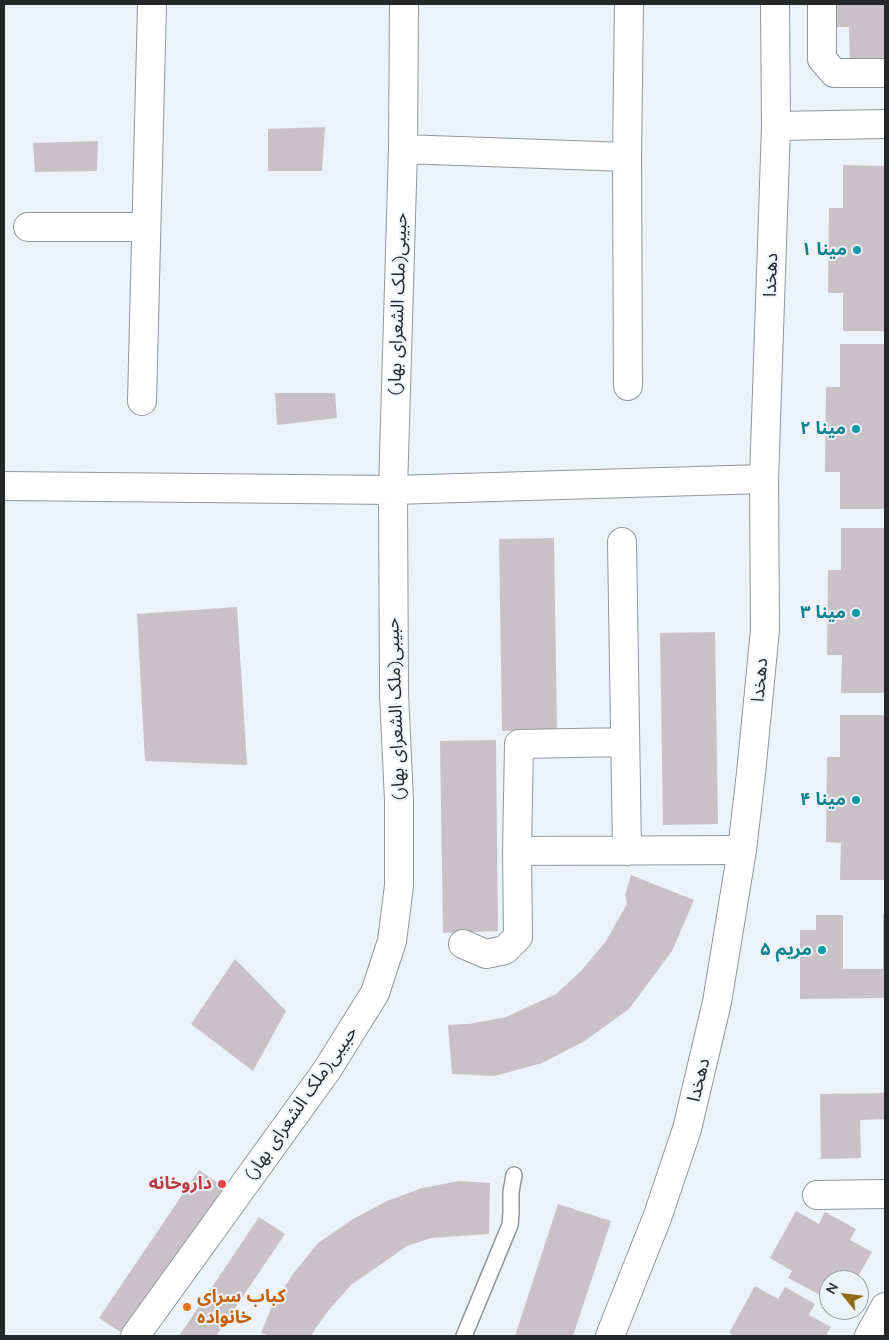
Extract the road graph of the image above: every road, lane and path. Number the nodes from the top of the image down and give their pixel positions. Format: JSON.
{"nodes":[{"id":1,"x":152,"y":4,"type":"edge"},
{"id":2,"x":404,"y":4,"type":"edge"},
{"id":3,"x":629,"y":4,"type":"edge"},
{"id":4,"x":775,"y":4,"type":"edge"},
{"id":5,"x":822,"y":4,"type":"edge"},
{"id":6,"x":885,"y":73,"type":"edge"},
{"id":7,"x":885,"y":124,"type":"edge"},
{"id":8,"x":776,"y":126,"type":"junction"},
{"id":9,"x":403,"y":149,"type":"junction"},
{"id":10,"x":627,"y":157,"type":"junction"},
{"id":11,"x":28,"y":227,"type":"dead end"},
{"id":12,"x":146,"y":227,"type":"junction"},
{"id":13,"x":628,"y":386,"type":"dead end"},
{"id":14,"x":142,"y":401,"type":"dead end"},
{"id":15,"x":764,"y":479,"type":"junction"},
{"id":16,"x":4,"y":486,"type":"edge"},
{"id":17,"x":393,"y":490,"type":"junction"},
{"id":18,"x":622,"y":542,"type":"dead end"},
{"id":19,"x":625,"y":742,"type":"junction"},
{"id":20,"x":742,"y":850,"type":"junction"},
{"id":21,"x":517,"y":851,"type":"junction"},
{"id":22,"x":627,"y":851,"type":"junction"},
{"id":23,"x":463,"y":944,"type":"dead end"},
{"id":24,"x":514,"y":1175,"type":"dead end"},
{"id":25,"x":885,"y":1194,"type":"edge"},
{"id":26,"x":817,"y":1195,"type":"dead end"},
{"id":27,"x":885,"y":1307,"type":"edge"},
{"id":28,"x":136,"y":1336,"type":"edge"},
{"id":29,"x":464,"y":1336,"type":"edge"},
{"id":30,"x":610,"y":1336,"type":"edge"},
{"id":31,"x":869,"y":1336,"type":"edge"}],
"edges":[{"from":1,"to":12,"type":"street"},
{"from":2,"to":9,"type":"street","name":"حبیبی(ملک الشعرای بهار)"},
{"from":3,"to":10,"type":"street"},
{"from":4,"to":8,"type":"street","name":"دهخدا"},
{"from":5,"to":6,"type":"street"},
{"from":7,"to":8,"type":"street"},
{"from":8,"to":15,"type":"street","name":"دهخدا"},
{"from":9,"to":10,"type":"street"},
{"from":9,"to":17,"type":"street","name":"حبیبی(ملک الشعرای بهار)"},
{"from":10,"to":13,"type":"street"},
{"from":11,"to":12,"type":"street"},
{"from":12,"to":14,"type":"street"},
{"from":15,"to":17,"type":"street"},
{"from":15,"to":20,"type":"street","name":"دهخدا"},
{"from":16,"to":17,"type":"street"},
{"from":17,"to":28,"type":"street","name":"حبیبی(ملک الشعرای بهار)"},
{"from":18,"to":19,"type":"street"},
{"from":19,"to":21,"type":"street"},
{"from":19,"to":22,"type":"street"},
{"from":20,"to":22,"type":"street"},
{"from":20,"to":30,"type":"street","name":"دهخدا"},
{"from":21,"to":22,"type":"street"},
{"from":21,"to":23,"type":"street"},
{"from":24,"to":29,"type":"lane"},
{"from":25,"to":26,"type":"street"},
{"from":27,"to":31,"type":"street"}]}
